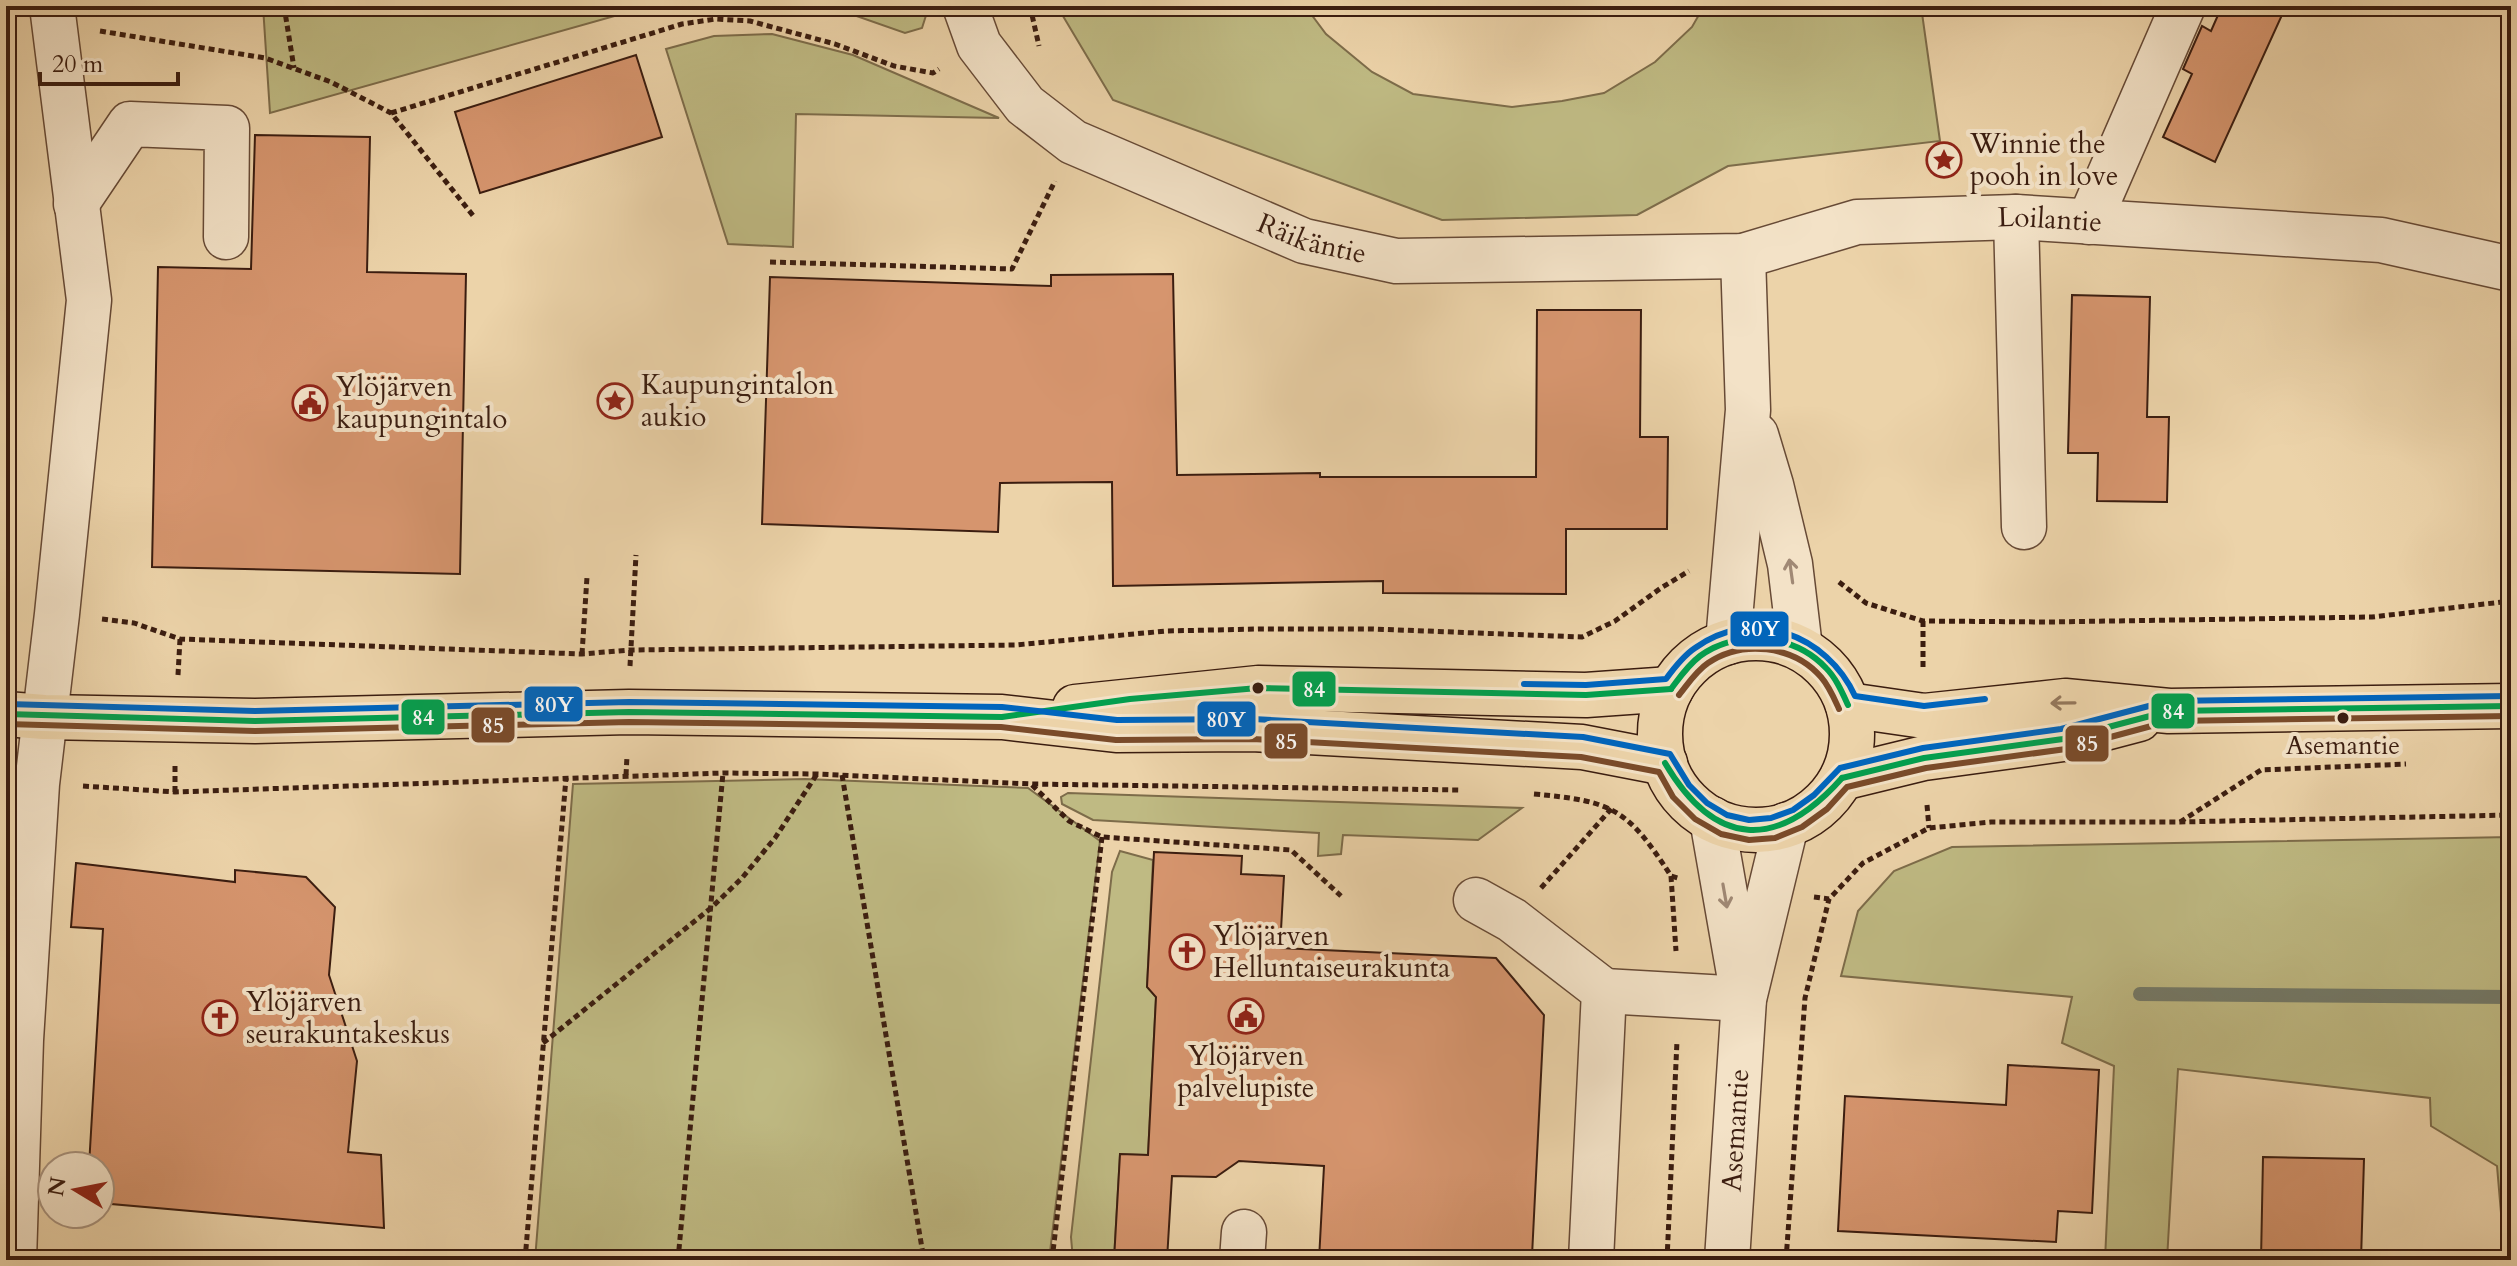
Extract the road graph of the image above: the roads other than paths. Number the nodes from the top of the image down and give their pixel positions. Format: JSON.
{"nodes":[{"id":1,"x":2183,"y":6,"type":"edge"},
{"id":2,"x":53,"y":15,"type":"edge"},
{"id":3,"x":972,"y":25,"type":"edge"},
{"id":4,"x":76,"y":204,"type":"junction"},
{"id":5,"x":2016,"y":217,"type":"junction"},
{"id":6,"x":2089,"y":222,"type":"junction"},
{"id":7,"x":226,"y":237,"type":"dead end"},
{"id":8,"x":1743,"y":256,"type":"junction"},
{"id":9,"x":2511,"y":269,"type":"edge"},
{"id":10,"x":1748,"y":410,"type":"junction"},
{"id":11,"x":2024,"y":527,"type":"dead end"},
{"id":12,"x":1728,"y":642,"type":"junction"},
{"id":13,"x":1800,"y":648,"type":"junction"},
{"id":14,"x":1671,"y":689,"type":"junction"},
{"id":15,"x":1848,"y":705,"type":"junction"},
{"id":16,"x":2511,"y":706,"type":"edge"},
{"id":17,"x":2169,"y":711,"type":"junction"},
{"id":18,"x":25,"y":716,"type":"edge"},
{"id":19,"x":1002,"y":717,"type":"junction"},
{"id":20,"x":1665,"y":763,"type":"junction"},
{"id":21,"x":1842,"y":778,"type":"junction"},
{"id":22,"x":1712,"y":819,"type":"junction"},
{"id":23,"x":1786,"y":825,"type":"junction"},
{"id":24,"x":1494,"y":910,"type":"road end"},
{"id":25,"x":1604,"y":991,"type":"junction"},
{"id":26,"x":1744,"y":999,"type":"junction"},
{"id":27,"x":14,"y":1260,"type":"edge"},
{"id":28,"x":1591,"y":1260,"type":"edge"},
{"id":29,"x":1727,"y":1260,"type":"edge"}],
"edges":[{"from":1,"to":6,"type":"street"},
{"from":2,"to":4,"type":"street"},
{"from":3,"to":8,"type":"street","name":"Räikäntie"},
{"from":4,"to":7,"type":"street"},
{"from":4,"to":18,"type":"street"},
{"from":5,"to":6,"type":"street","name":"Loilantie"},
{"from":5,"to":8,"type":"street","name":"Loilantie"},
{"from":5,"to":11,"type":"street"},
{"from":6,"to":9,"type":"street","name":"Loilantie"},
{"from":8,"to":10,"type":"street"},
{"from":10,"to":12,"type":"street"},
{"from":13,"to":10,"type":"street","one_way":true},
{"from":12,"to":13,"type":"main road"},
{"from":12,"to":14,"type":"main road"},
{"from":13,"to":15,"type":"main road"},
{"from":14,"to":19,"type":"main road"},
{"from":14,"to":20,"type":"main road"},
{"from":17,"to":15,"type":"main road","one_way":true},
{"from":15,"to":21,"type":"main road"},
{"from":16,"to":17,"type":"main road"},
{"from":17,"to":21,"type":"main road"},
{"from":18,"to":19,"type":"main road"},
{"from":18,"to":27,"type":"street"},
{"from":19,"to":20,"type":"main road"},
{"from":20,"to":22,"type":"main road"},
{"from":21,"to":23,"type":"main road"},
{"from":22,"to":23,"type":"main road"},
{"from":22,"to":26,"type":"street","name":"Asemantie","one_way":true},
{"from":23,"to":26,"type":"street","name":"Asemantie"},
{"from":24,"to":25,"type":"street"},
{"from":25,"to":26,"type":"street"},
{"from":25,"to":28,"type":"street"},
{"from":26,"to":29,"type":"street","name":"Asemantie"}]}
